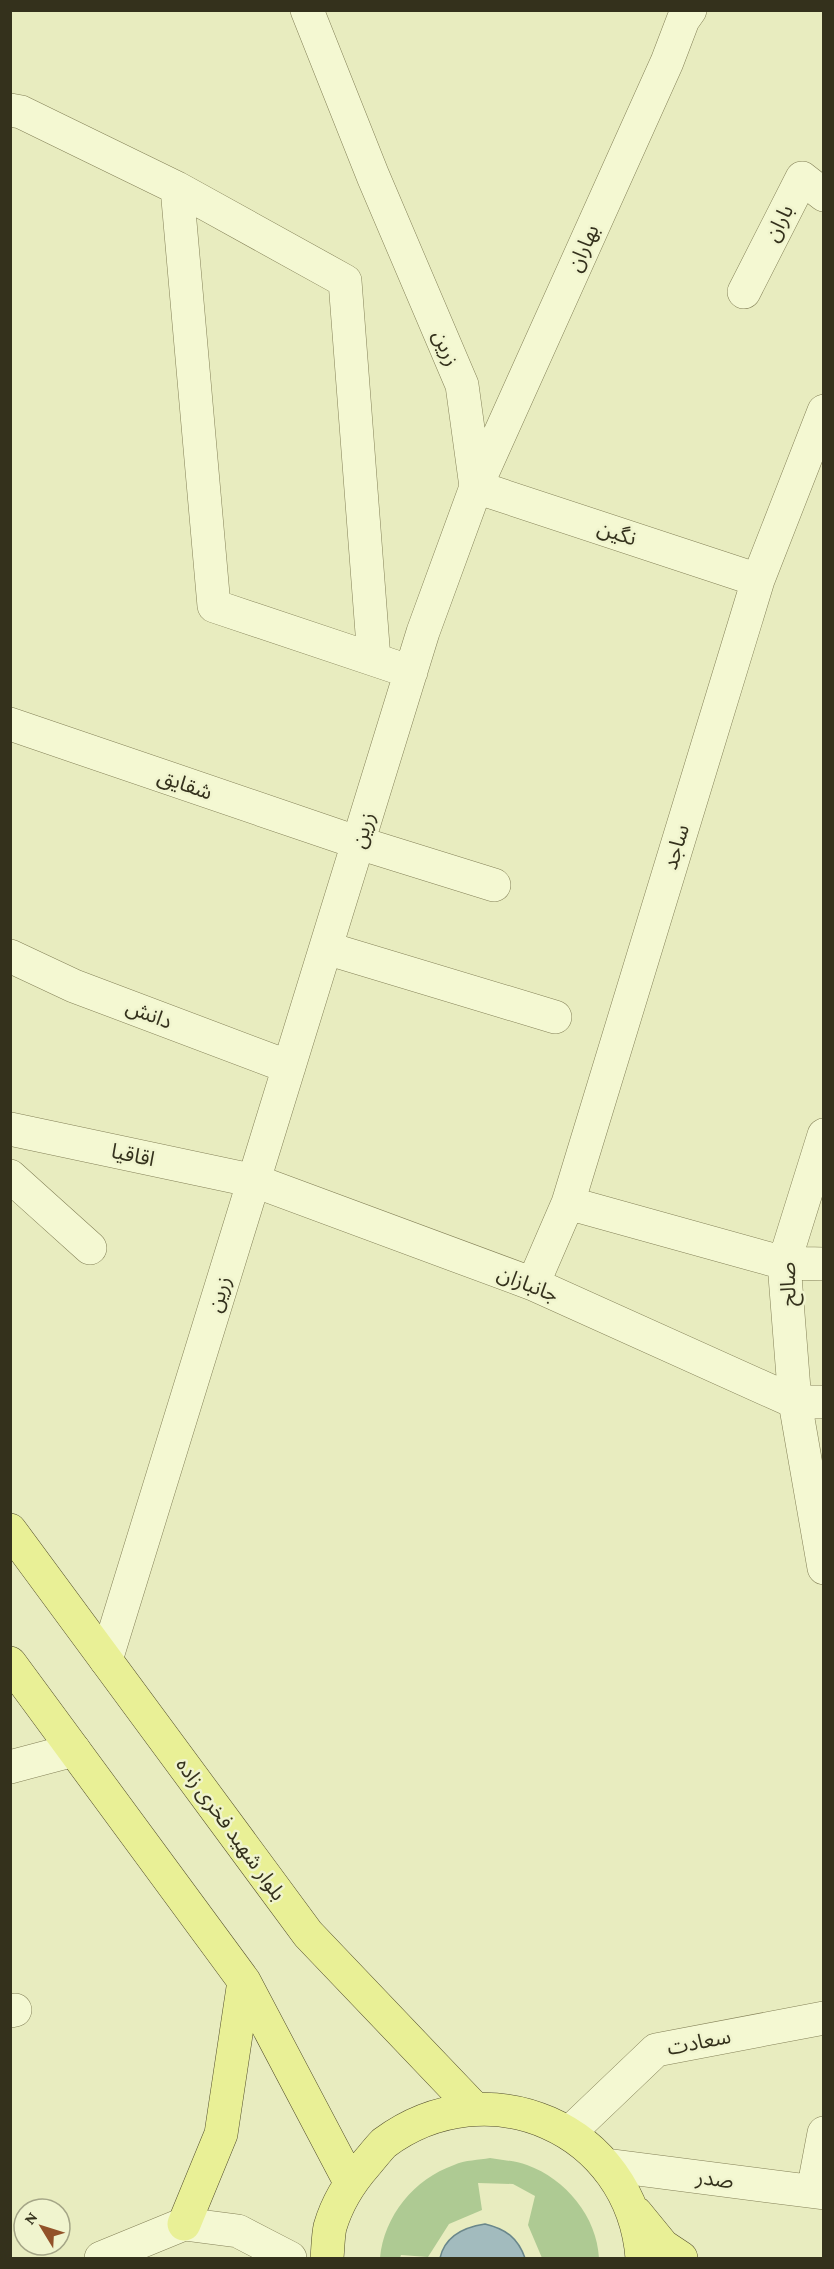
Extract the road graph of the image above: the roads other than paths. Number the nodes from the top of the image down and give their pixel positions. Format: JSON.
{"nodes":[{"id":1,"x":307,"y":10,"type":"edge"},
{"id":2,"x":690,"y":10,"type":"edge"},
{"id":3,"x":14,"y":116,"type":"edge"},
{"id":4,"x":177,"y":188,"type":"junction"},
{"id":5,"x":824,"y":195,"type":"edge"},
{"id":6,"x":744,"y":292,"type":"dead end"},
{"id":7,"x":824,"y":411,"type":"edge"},
{"id":8,"x":476,"y":487,"type":"junction"},
{"id":9,"x":758,"y":580,"type":"junction"},
{"id":10,"x":374,"y":659,"type":"junction"},
{"id":11,"x":411,"y":672,"type":"junction"},
{"id":12,"x":10,"y":724,"type":"edge"},
{"id":13,"x":358,"y":843,"type":"junction"},
{"id":14,"x":494,"y":885,"type":"dead end"},
{"id":15,"x":326,"y":948,"type":"junction"},
{"id":16,"x":10,"y":956,"type":"edge"},
{"id":17,"x":555,"y":1017,"type":"dead end"},
{"id":18,"x":289,"y":1067,"type":"junction"},
{"id":19,"x":10,"y":1129,"type":"edge"},
{"id":20,"x":824,"y":1135,"type":"edge"},
{"id":21,"x":10,"y":1176,"type":"edge"},
{"id":22,"x":255,"y":1181,"type":"junction"},
{"id":23,"x":568,"y":1203,"type":"junction"},
{"id":24,"x":90,"y":1248,"type":"dead end"},
{"id":25,"x":784,"y":1263,"type":"junction"},
{"id":26,"x":824,"y":1264,"type":"edge"},
{"id":27,"x":533,"y":1284,"type":"junction"},
{"id":28,"x":809,"y":1402,"type":"edge"},
{"id":29,"x":10,"y":1530,"type":"edge"},
{"id":30,"x":824,"y":1568,"type":"edge"},
{"id":31,"x":106,"y":1660,"type":"junction"},
{"id":32,"x":10,"y":1663,"type":"edge"},
{"id":33,"x":74,"y":1750,"type":"junction"},
{"id":34,"x":10,"y":1767,"type":"edge"},
{"id":35,"x":244,"y":1981,"type":"junction"},
{"id":36,"x":824,"y":2018,"type":"edge"},
{"id":37,"x":474,"y":2108,"type":"junction"},
{"id":38,"x":569,"y":2133,"type":"junction"},
{"id":39,"x":824,"y":2133,"type":"edge"},
{"id":40,"x":606,"y":2165,"type":"junction"},
{"id":41,"x":350,"y":2182,"type":"junction"},
{"id":42,"x":818,"y":2192,"type":"edge"},
{"id":43,"x":631,"y":2208,"type":"junction"},
{"id":44,"x":184,"y":2224,"type":"junction"},
{"id":45,"x":101,"y":2259,"type":"edge"},
{"id":46,"x":290,"y":2259,"type":"edge"},
{"id":47,"x":327,"y":2259,"type":"edge"},
{"id":48,"x":642,"y":2259,"type":"edge"},
{"id":49,"x":681,"y":2259,"type":"edge"}],
"edges":[{"from":1,"to":8,"type":"street","name":"زرین"},
{"from":2,"to":8,"type":"street","name":"بهاران"},
{"from":3,"to":4,"type":"street"},
{"from":4,"to":10,"type":"street"},
{"from":4,"to":10,"type":"street"},
{"from":5,"to":6,"type":"street","name":"باران"},
{"from":7,"to":9,"type":"street","name":"ساجد"},
{"from":8,"to":9,"type":"street","name":"نگین"},
{"from":8,"to":11,"type":"street","name":"زرین"},
{"from":9,"to":23,"type":"street","name":"ساجد"},
{"from":10,"to":11,"type":"street"},
{"from":11,"to":13,"type":"street","name":"زرین"},
{"from":12,"to":13,"type":"street","name":"شقایق"},
{"from":13,"to":14,"type":"street","name":"شقایق"},
{"from":13,"to":15,"type":"street","name":"زرین"},
{"from":15,"to":17,"type":"street"},
{"from":15,"to":18,"type":"street","name":"زرین"},
{"from":16,"to":18,"type":"street","name":"دانش"},
{"from":18,"to":22,"type":"street","name":"زرین"},
{"from":19,"to":22,"type":"street","name":"اقاقیا"},
{"from":20,"to":25,"type":"street","name":"صالح"},
{"from":21,"to":24,"type":"street"},
{"from":22,"to":27,"type":"street","name":"جانبازان"},
{"from":22,"to":31,"type":"street","name":"زرین"},
{"from":23,"to":25,"type":"street"},
{"from":23,"to":27,"type":"street","name":"ساجد"},
{"from":25,"to":26,"type":"street"},
{"from":25,"to":28,"type":"street","name":"صالح"},
{"from":27,"to":28,"type":"street","name":"جانبازان"},
{"from":28,"to":30,"type":"street","name":"صالح"},
{"from":29,"to":31,"type":"main road","name":"بلوار شهید فخری زاده"},
{"from":31,"to":37,"type":"main road","name":"بلوار شهید فخری زاده"},
{"from":32,"to":33,"type":"main road"},
{"from":33,"to":34,"type":"street"},
{"from":33,"to":35,"type":"main road"},
{"from":35,"to":41,"type":"main road"},
{"from":35,"to":44,"type":"main road"},
{"from":36,"to":38,"type":"street","name":"سعادت"},
{"from":37,"to":38,"type":"main road"},
{"from":37,"to":41,"type":"main road"},
{"from":38,"to":40,"type":"main road"},
{"from":39,"to":42,"type":"street"},
{"from":40,"to":42,"type":"street","name":"صدر"},
{"from":40,"to":43,"type":"main road"},
{"from":41,"to":47,"type":"main road"},
{"from":43,"to":48,"type":"main road"},
{"from":43,"to":49,"type":"main road"},
{"from":44,"to":45,"type":"street"},
{"from":44,"to":46,"type":"street"}]}
